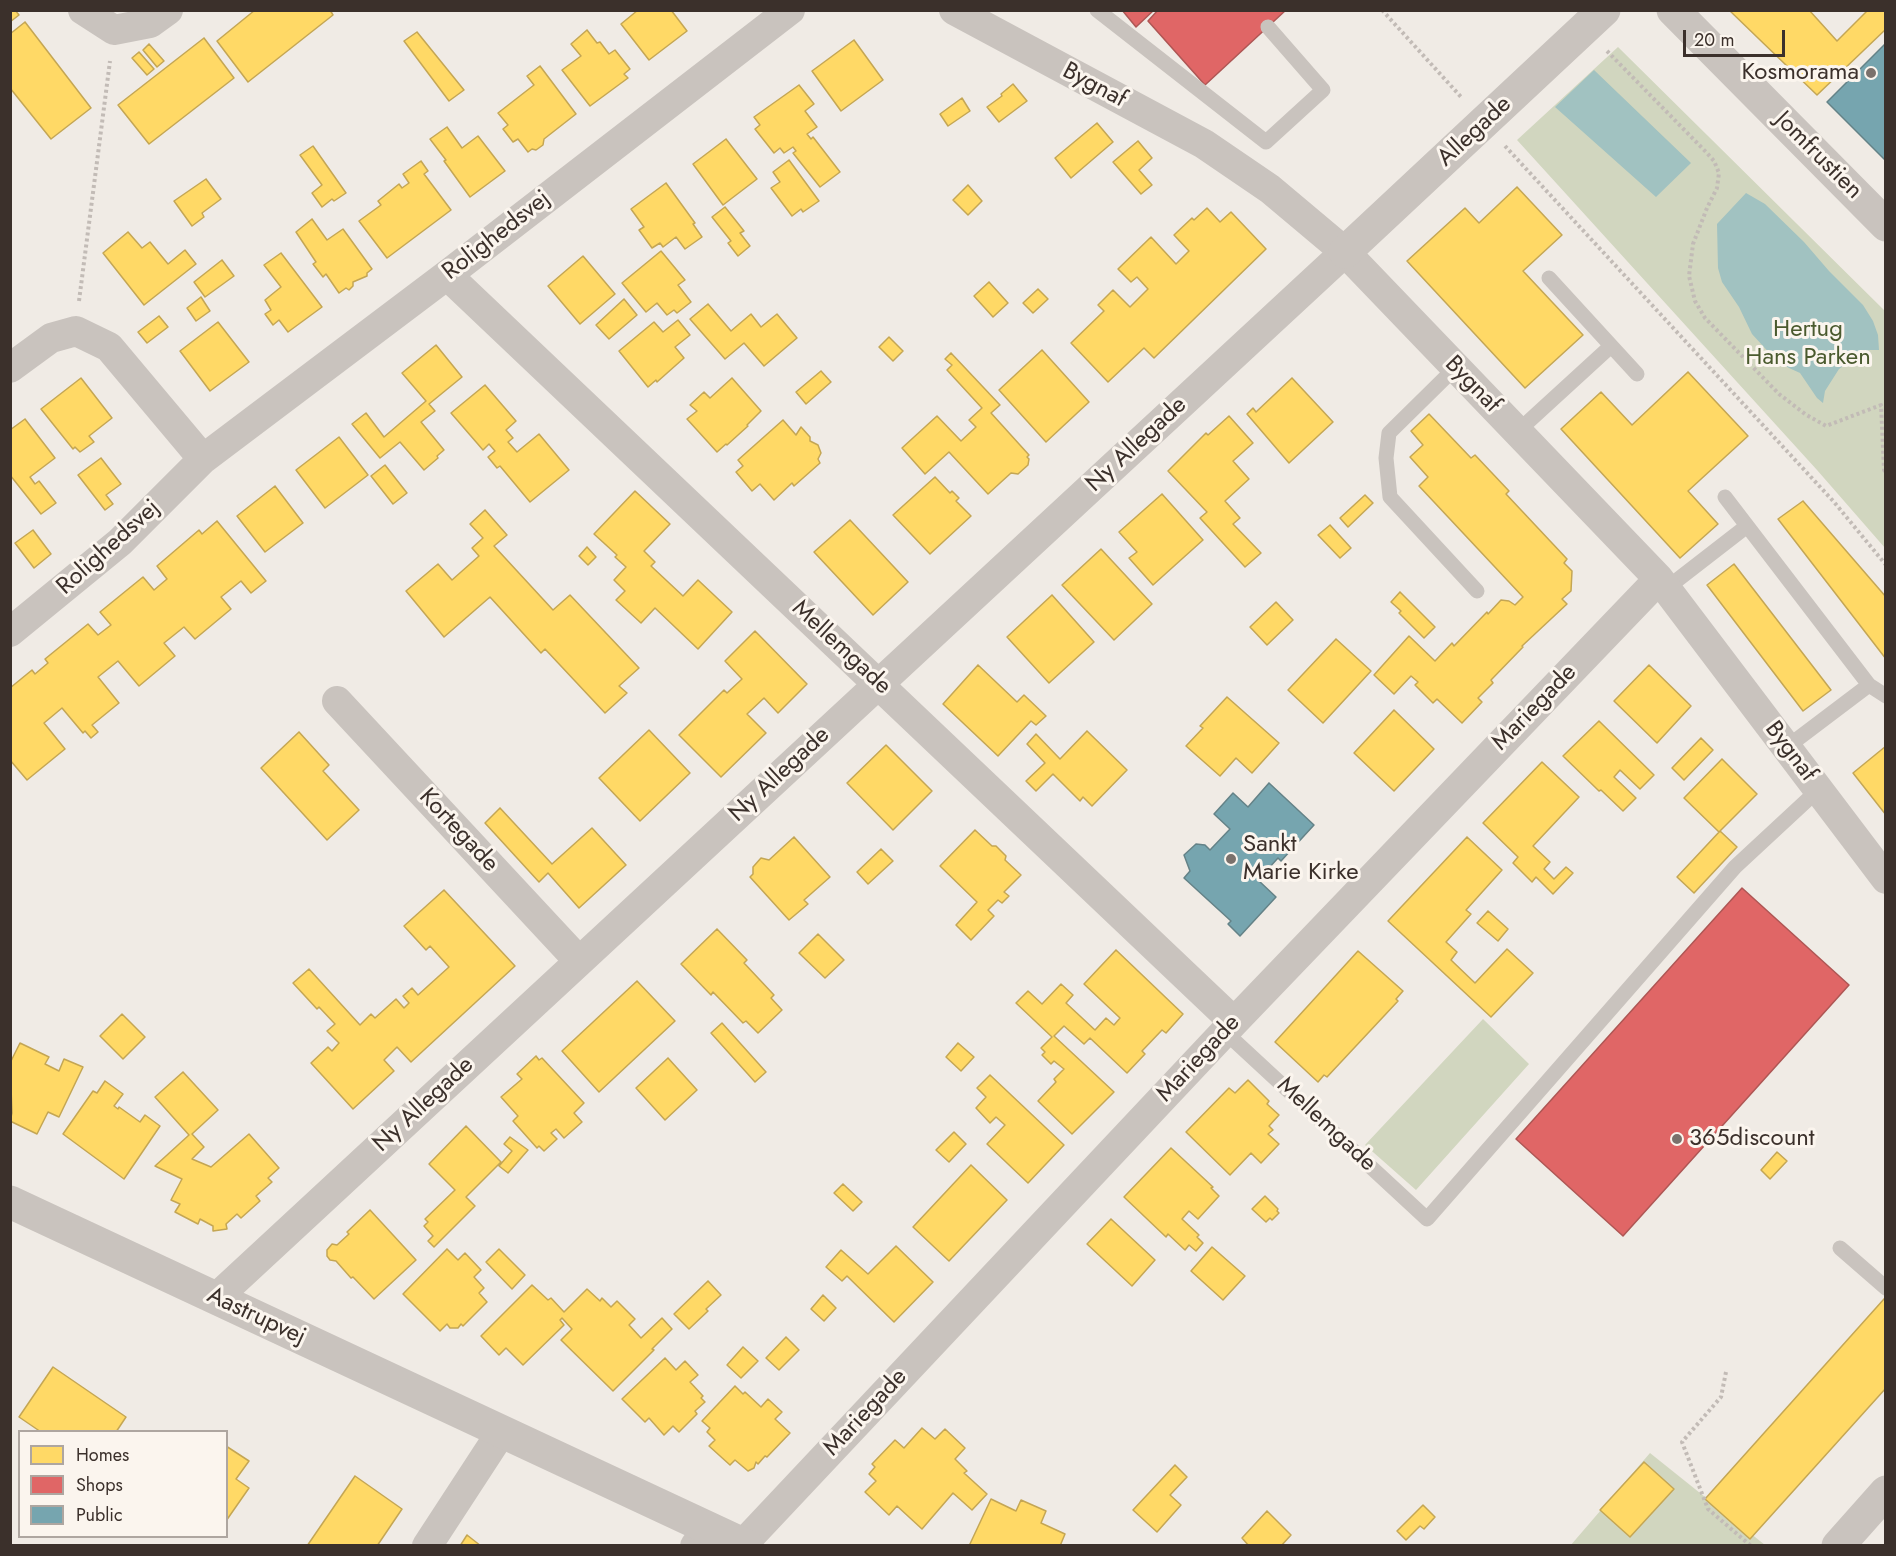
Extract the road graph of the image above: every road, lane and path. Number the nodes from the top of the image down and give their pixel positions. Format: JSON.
{"nodes":[{"id":1,"x":83,"y":10,"type":"edge"},
{"id":2,"x":168,"y":10,"type":"edge"},
{"id":3,"x":790,"y":10,"type":"edge"},
{"id":4,"x":954,"y":10,"type":"edge"},
{"id":5,"x":1097,"y":10,"type":"edge"},
{"id":6,"x":1382,"y":10,"type":"edge"},
{"id":7,"x":1604,"y":10,"type":"edge"},
{"id":8,"x":1673,"y":10,"type":"edge"},
{"id":9,"x":1268,"y":27,"type":"dead end"},
{"id":10,"x":114,"y":30,"type":"junction"},
{"id":11,"x":1607,"y":50,"type":"dead end"},
{"id":12,"x":1485,"y":123,"type":"junction"},
{"id":13,"x":1886,"y":225,"type":"edge"},
{"id":14,"x":1345,"y":252,"type":"junction"},
{"id":15,"x":447,"y":275,"type":"junction"},
{"id":16,"x":1549,"y":278,"type":"dead end"},
{"id":17,"x":75,"y":331,"type":"junction"},
{"id":18,"x":1611,"y":346,"type":"junction"},
{"id":19,"x":10,"y":368,"type":"edge"},
{"id":20,"x":1455,"y":368,"type":"junction"},
{"id":21,"x":1637,"y":374,"type":"dead end"},
{"id":22,"x":1886,"y":401,"type":"edge"},
{"id":23,"x":1881,"y":405,"type":"junction"},
{"id":24,"x":1517,"y":432,"type":"junction"},
{"id":25,"x":203,"y":459,"type":"junction"},
{"id":26,"x":1886,"y":472,"type":"edge"},
{"id":27,"x":1725,"y":496,"type":"dead end"},
{"id":28,"x":1747,"y":526,"type":"junction"},
{"id":29,"x":1886,"y":565,"type":"edge"},
{"id":30,"x":1663,"y":584,"type":"junction"},
{"id":31,"x":1478,"y":591,"type":"dead end"},
{"id":32,"x":10,"y":632,"type":"edge"},
{"id":33,"x":879,"y":684,"type":"junction"},
{"id":34,"x":1869,"y":685,"type":"junction"},
{"id":35,"x":1886,"y":696,"type":"edge"},
{"id":36,"x":338,"y":701,"type":"dead end"},
{"id":37,"x":1787,"y":747,"type":"junction"},
{"id":38,"x":1818,"y":790,"type":"junction"},
{"id":39,"x":1886,"y":879,"type":"edge"},
{"id":40,"x":579,"y":961,"type":"junction"},
{"id":41,"x":1230,"y":1027,"type":"junction"},
{"id":42,"x":10,"y":1202,"type":"edge"},
{"id":43,"x":1840,"y":1248,"type":"dead end"},
{"id":44,"x":1886,"y":1288,"type":"edge"},
{"id":45,"x":216,"y":1298,"type":"junction"},
{"id":46,"x":1726,"y":1372,"type":"dead end"},
{"id":47,"x":502,"y":1431,"type":"junction"},
{"id":48,"x":1886,"y":1492,"type":"edge"},
{"id":49,"x":701,"y":1536,"type":"edge"},
{"id":50,"x":745,"y":1544,"type":"edge"},
{"id":51,"x":428,"y":1545,"type":"edge"},
{"id":52,"x":1750,"y":1545,"type":"edge"},
{"id":53,"x":1838,"y":1545,"type":"edge"}],
"edges":[{"from":1,"to":10,"type":"street"},
{"from":2,"to":10,"type":"street"},
{"from":3,"to":15,"type":"street","name":"Rolighedsvej"},
{"from":4,"to":14,"type":"street","name":"Bygnaf"},
{"from":5,"to":9,"type":"lane"},
{"from":6,"to":12,"type":"path"},
{"from":7,"to":12,"type":"street","name":"Allegade"},
{"from":8,"to":13,"type":"street","name":"Jomfrustien"},
{"from":10,"to":17,"type":"path"},
{"from":11,"to":23,"type":"path"},
{"from":12,"to":14,"type":"street","name":"Allegade"},
{"from":12,"to":29,"type":"path"},
{"from":14,"to":20,"type":"street","name":"Bygnaf"},
{"from":14,"to":33,"type":"street","name":"Ny Allegade"},
{"from":15,"to":25,"type":"street","name":"Rolighedsvej"},
{"from":15,"to":33,"type":"street","name":"Mellemgade"},
{"from":16,"to":18,"type":"lane"},
{"from":17,"to":19,"type":"street"},
{"from":17,"to":25,"type":"street"},
{"from":18,"to":21,"type":"lane"},
{"from":18,"to":24,"type":"lane"},
{"from":20,"to":24,"type":"street","name":"Bygnaf"},
{"from":20,"to":31,"type":"lane"},
{"from":22,"to":23,"type":"path"},
{"from":23,"to":26,"type":"path"},
{"from":24,"to":30,"type":"street","name":"Bygnaf"},
{"from":25,"to":32,"type":"street","name":"Rolighedsvej"},
{"from":27,"to":28,"type":"lane"},
{"from":28,"to":30,"type":"lane"},
{"from":28,"to":34,"type":"lane"},
{"from":30,"to":37,"type":"street","name":"Bygnaf"},
{"from":30,"to":41,"type":"street","name":"Mariegade"},
{"from":33,"to":40,"type":"street","name":"Ny Allegade"},
{"from":33,"to":41,"type":"street","name":"Mellemgade"},
{"from":34,"to":35,"type":"lane"},
{"from":34,"to":37,"type":"lane"},
{"from":36,"to":40,"type":"street","name":"Kortegade"},
{"from":37,"to":38,"type":"street","name":"Bygnaf"},
{"from":38,"to":39,"type":"street","name":"Bygnaf"},
{"from":38,"to":41,"type":"lane","name":"Mellemgade"},
{"from":40,"to":45,"type":"street","name":"Ny Allegade"},
{"from":41,"to":50,"type":"street","name":"Mariegade"},
{"from":42,"to":45,"type":"street","name":"Aastrupvej"},
{"from":43,"to":44,"type":"lane"},
{"from":45,"to":47,"type":"street","name":"Aastrupvej"},
{"from":46,"to":52,"type":"path"},
{"from":47,"to":49,"type":"street","name":"Aastrupvej"},
{"from":47,"to":51,"type":"street"},
{"from":48,"to":53,"type":"street"},
{"from":49,"to":50,"type":"street","name":"Aastrupvej"}]}
